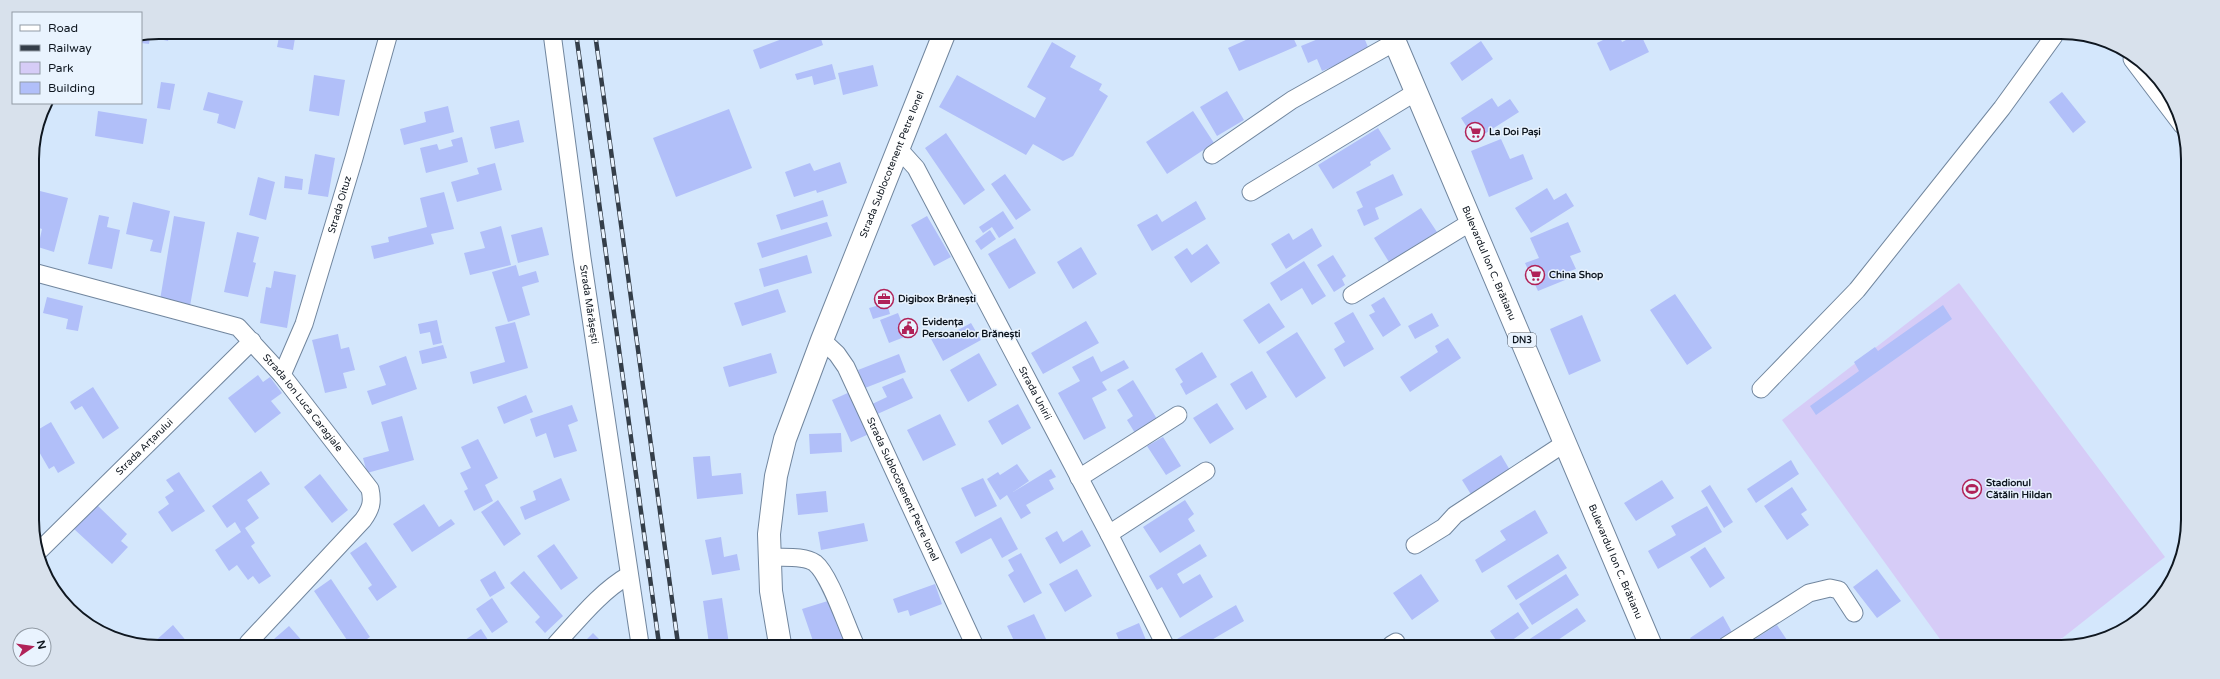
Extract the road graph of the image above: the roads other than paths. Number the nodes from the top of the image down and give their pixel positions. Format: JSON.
{"nodes":[{"id":1,"x":387,"y":39,"type":"edge"},
{"id":2,"x":553,"y":39,"type":"edge"},
{"id":3,"x":942,"y":39,"type":"edge"},
{"id":4,"x":1391,"y":39,"type":"edge"},
{"id":5,"x":1393,"y":39,"type":"edge"},
{"id":6,"x":2052,"y":39,"type":"edge"},
{"id":7,"x":2139,"y":68,"type":"edge"},
{"id":8,"x":1416,"y":92,"type":"junction"},
{"id":9,"x":2170,"y":109,"type":"edge"},
{"id":10,"x":897,"y":147,"type":"junction"},
{"id":11,"x":1212,"y":155,"type":"dead end"},
{"id":12,"x":1251,"y":192,"type":"dead end"},
{"id":13,"x":1471,"y":222,"type":"junction"},
{"id":14,"x":39,"y":274,"type":"edge"},
{"id":15,"x":1352,"y":295,"type":"dead end"},
{"id":16,"x":822,"y":340,"type":"junction"},
{"id":17,"x":252,"y":341,"type":"junction"},
{"id":18,"x":282,"y":375,"type":"junction"},
{"id":19,"x":1761,"y":389,"type":"dead end"},
{"id":20,"x":1178,"y":415,"type":"dead end"},
{"id":21,"x":1566,"y":443,"type":"junction"},
{"id":22,"x":1206,"y":471,"type":"dead end"},
{"id":23,"x":1079,"y":478,"type":"junction"},
{"id":24,"x":1109,"y":534,"type":"junction"},
{"id":25,"x":1415,"y":545,"type":"dead end"},
{"id":26,"x":42,"y":548,"type":"edge"},
{"id":27,"x":769,"y":557,"type":"junction"},
{"id":28,"x":629,"y":575,"type":"junction"},
{"id":29,"x":1854,"y":613,"type":"dead end"},
{"id":30,"x":251,"y":640,"type":"edge"},
{"id":31,"x":560,"y":640,"type":"edge"},
{"id":32,"x":639,"y":640,"type":"edge"},
{"id":33,"x":779,"y":640,"type":"edge"},
{"id":34,"x":853,"y":640,"type":"edge"},
{"id":35,"x":972,"y":640,"type":"edge"},
{"id":36,"x":1162,"y":640,"type":"edge"},
{"id":37,"x":1649,"y":640,"type":"edge"},
{"id":38,"x":1735,"y":640,"type":"edge"}],
"edges":[{"from":1,"to":18,"type":"street","name":"Strada Oituz"},
{"from":2,"to":28,"type":"street","name":"Strada Mărășești"},
{"from":3,"to":10,"type":"main road","name":"Strada Sublocotenent Petre Ionel"},
{"from":4,"to":11,"type":"street"},
{"from":5,"to":8,"type":"main road","name":"Bulevardul Ion C. Brătianu","number":"DN3"},
{"from":6,"to":19,"type":"street"},
{"from":7,"to":9,"type":"street"},
{"from":8,"to":12,"type":"street"},
{"from":8,"to":13,"type":"main road","name":"Bulevardul Ion C. Brătianu","number":"DN3"},
{"from":10,"to":16,"type":"main road","name":"Strada Sublocotenent Petre Ionel"},
{"from":10,"to":23,"type":"street","name":"Strada Unirii"},
{"from":13,"to":15,"type":"street"},
{"from":13,"to":21,"type":"main road","name":"Bulevardul Ion C. Brătianu","number":"DN3"},
{"from":14,"to":17,"type":"street","name":"Strada Ion Luca Caragiale"},
{"from":16,"to":27,"type":"main road","name":"Strada Sublocotenent Petre Ionel"},
{"from":16,"to":35,"type":"street","name":"Strada Sublocotenent Petre Ionel"},
{"from":17,"to":18,"type":"street","name":"Strada Ion Luca Caragiale"},
{"from":17,"to":26,"type":"street","name":"Strada Arțarului"},
{"from":18,"to":30,"type":"street","name":"Strada Ion Luca Caragiale"},
{"from":20,"to":23,"type":"street"},
{"from":21,"to":25,"type":"street"},
{"from":21,"to":37,"type":"main road","name":"Bulevardul Ion C. Brătianu","number":"DN3"},
{"from":22,"to":24,"type":"street"},
{"from":23,"to":24,"type":"street","name":"Strada Unirii"},
{"from":24,"to":36,"type":"street","name":"Strada Unirii"},
{"from":27,"to":33,"type":"main road","name":"Strada Sublocotenent Petre Ionel"},
{"from":27,"to":34,"type":"street"},
{"from":28,"to":31,"type":"street"},
{"from":28,"to":32,"type":"street","name":"Strada Mărășești"},
{"from":29,"to":38,"type":"street"}]}
